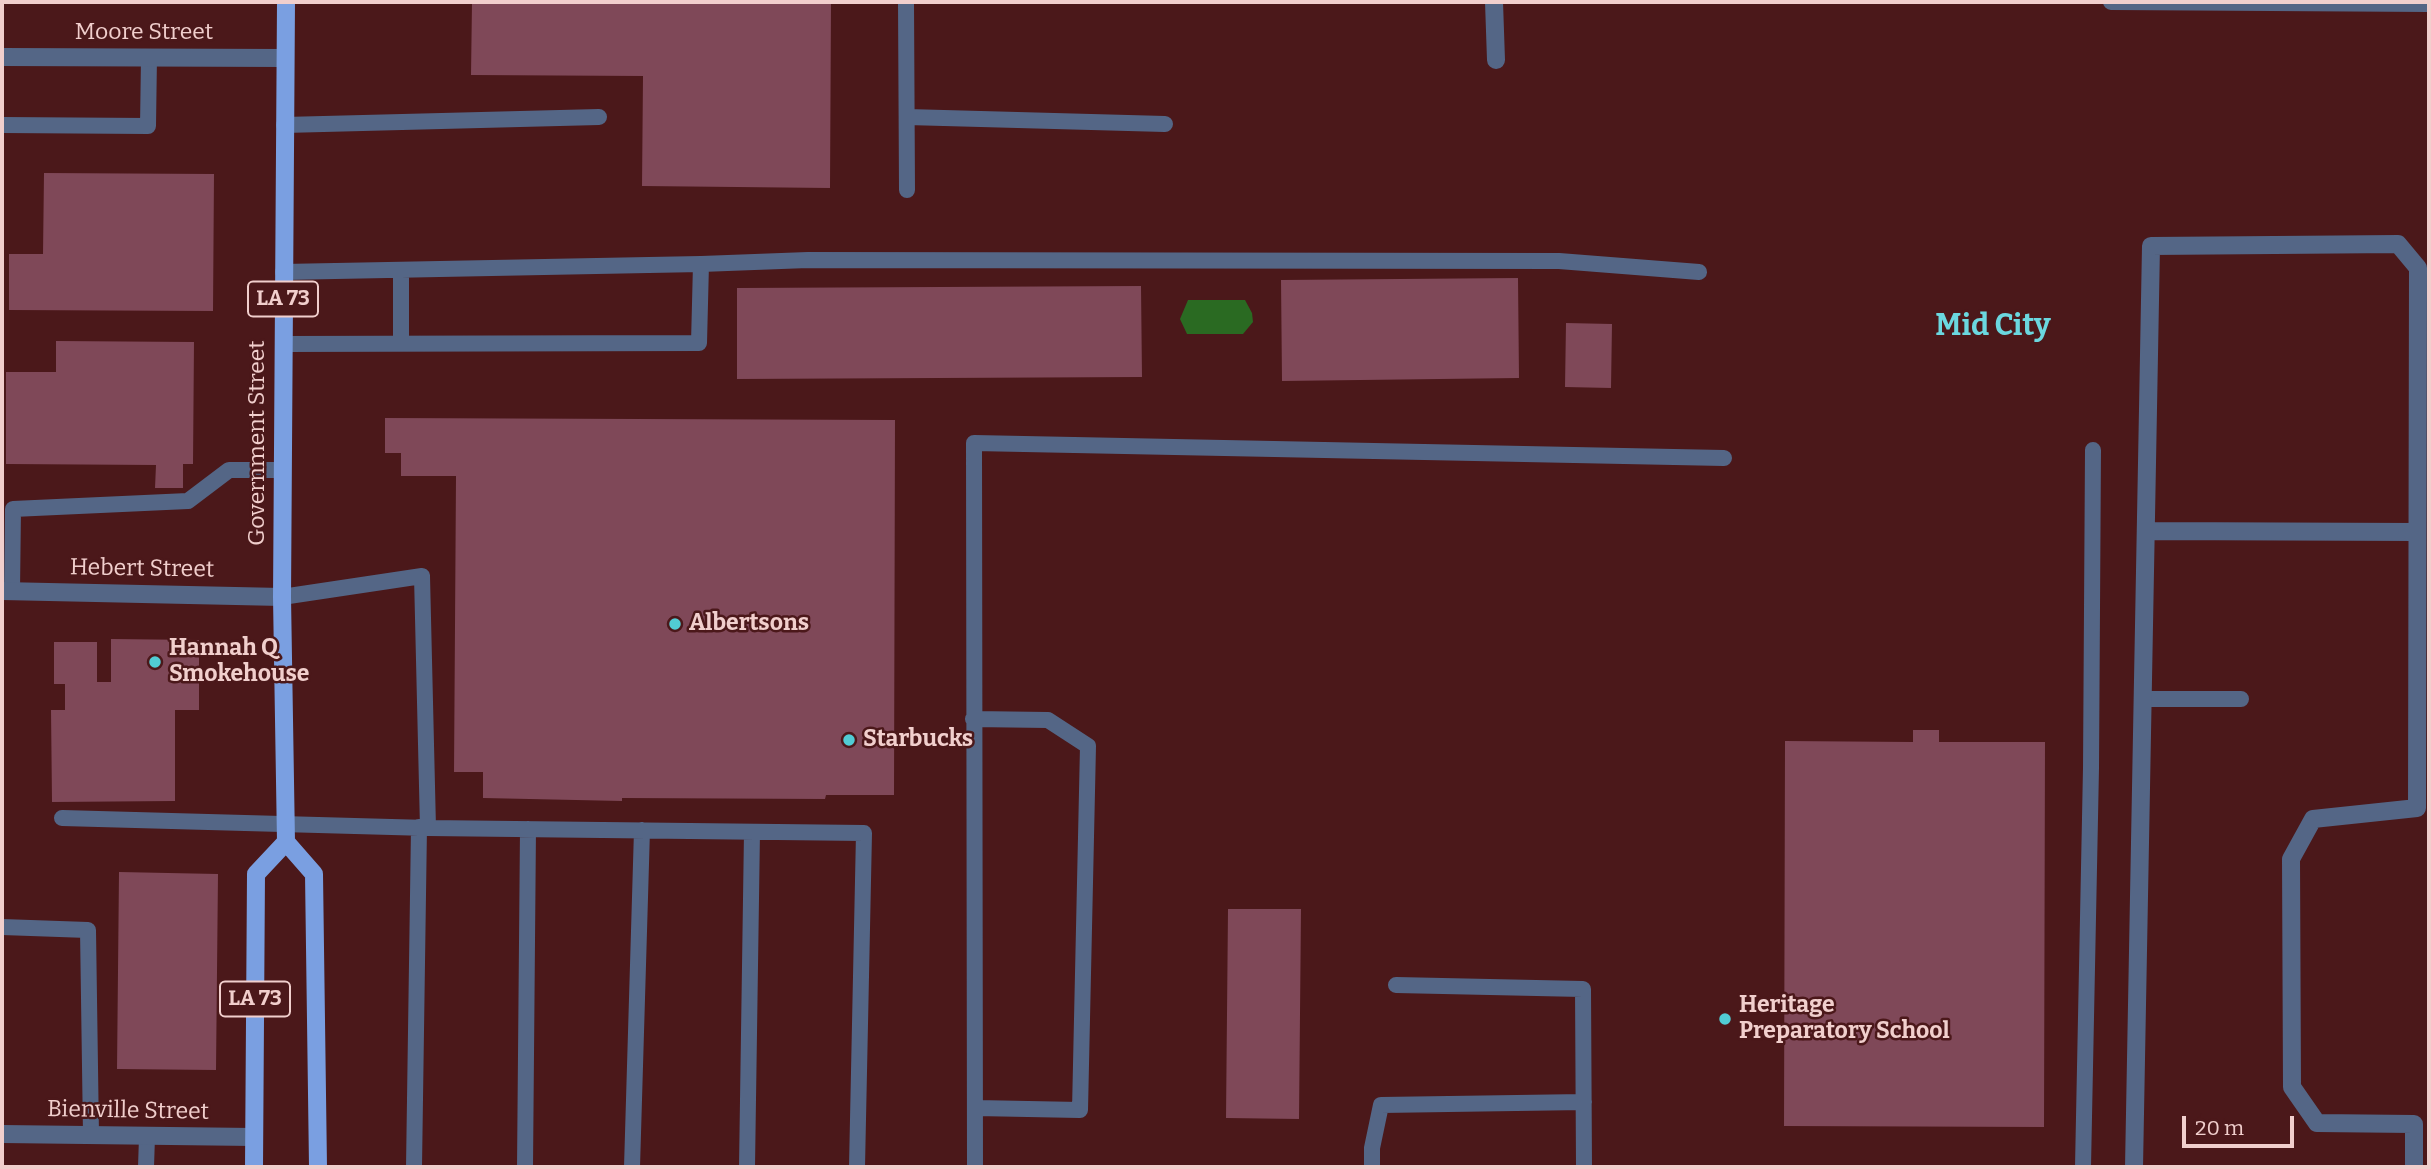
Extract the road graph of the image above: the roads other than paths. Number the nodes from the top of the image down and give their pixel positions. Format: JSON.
{"nodes":[{"id":1,"x":286,"y":2,"type":"edge"},
{"id":2,"x":906,"y":2,"type":"edge"},
{"id":3,"x":1494,"y":2,"type":"edge"},
{"id":4,"x":2110,"y":2,"type":"edge"},
{"id":5,"x":2429,"y":4,"type":"edge"},
{"id":6,"x":2,"y":57,"type":"edge"},
{"id":7,"x":149,"y":57,"type":"junction"},
{"id":8,"x":285,"y":58,"type":"junction"},
{"id":9,"x":1496,"y":60,"type":"dead end"},
{"id":10,"x":600,"y":117,"type":"dead end"},
{"id":11,"x":906,"y":117,"type":"junction"},
{"id":12,"x":1165,"y":124,"type":"dead end"},
{"id":13,"x":2,"y":125,"type":"edge"},
{"id":14,"x":284,"y":125,"type":"junction"},
{"id":15,"x":907,"y":190,"type":"dead end"},
{"id":16,"x":701,"y":264,"type":"junction"},
{"id":17,"x":401,"y":271,"type":"junction"},
{"id":18,"x":283,"y":272,"type":"junction"},
{"id":19,"x":1699,"y":272,"type":"dead end"},
{"id":20,"x":401,"y":343,"type":"junction"},
{"id":21,"x":283,"y":344,"type":"junction"},
{"id":22,"x":2093,"y":450,"type":"dead end"},
{"id":23,"x":1724,"y":458,"type":"dead end"},
{"id":24,"x":282,"y":470,"type":"junction"},
{"id":25,"x":2421,"y":527,"type":"edge"},
{"id":26,"x":2146,"y":531,"type":"junction"},
{"id":27,"x":7,"y":591,"type":"edge"},
{"id":28,"x":282,"y":597,"type":"junction"},
{"id":29,"x":2143,"y":699,"type":"junction"},
{"id":30,"x":2241,"y":699,"type":"dead end"},
{"id":31,"x":972,"y":719,"type":"junction"},
{"id":32,"x":62,"y":818,"type":"dead end"},
{"id":33,"x":286,"y":823,"type":"junction"},
{"id":34,"x":424,"y":828,"type":"junction"},
{"id":35,"x":528,"y":829,"type":"junction"},
{"id":36,"x":642,"y":830,"type":"junction"},
{"id":37,"x":752,"y":832,"type":"junction"},
{"id":38,"x":286,"y":842,"type":"junction"},
{"id":39,"x":2,"y":927,"type":"edge"},
{"id":40,"x":1396,"y":985,"type":"dead end"},
{"id":41,"x":1584,"y":1102,"type":"junction"},
{"id":42,"x":976,"y":1108,"type":"junction"},
{"id":43,"x":2,"y":1134,"type":"edge"},
{"id":44,"x":92,"y":1135,"type":"junction"},
{"id":45,"x":147,"y":1137,"type":"junction"},
{"id":46,"x":254,"y":1137,"type":"junction"},
{"id":47,"x":146,"y":1167,"type":"edge"},
{"id":48,"x":254,"y":1167,"type":"edge"},
{"id":49,"x":318,"y":1167,"type":"edge"},
{"id":50,"x":414,"y":1167,"type":"edge"},
{"id":51,"x":525,"y":1167,"type":"edge"},
{"id":52,"x":632,"y":1167,"type":"edge"},
{"id":53,"x":747,"y":1167,"type":"edge"},
{"id":54,"x":857,"y":1167,"type":"edge"},
{"id":55,"x":975,"y":1167,"type":"edge"},
{"id":56,"x":1372,"y":1167,"type":"edge"},
{"id":57,"x":1584,"y":1167,"type":"edge"},
{"id":58,"x":2082,"y":1167,"type":"edge"},
{"id":59,"x":2134,"y":1167,"type":"edge"},
{"id":60,"x":2414,"y":1167,"type":"edge"}],
"edges":[{"from":1,"to":8,"type":"main road","name":"Government Street","number":"LA 73"},
{"from":2,"to":11,"type":"lane"},
{"from":3,"to":9,"type":"street"},
{"from":4,"to":5,"type":"lane"},
{"from":6,"to":7,"type":"street","name":"Moore Street"},
{"from":7,"to":8,"type":"street","name":"Moore Street"},
{"from":7,"to":13,"type":"lane"},
{"from":8,"to":14,"type":"main road","name":"Government Street","number":"LA 73"},
{"from":10,"to":14,"type":"lane"},
{"from":11,"to":12,"type":"lane"},
{"from":11,"to":15,"type":"lane"},
{"from":14,"to":18,"type":"main road","name":"Government Street","number":"LA 73"},
{"from":16,"to":17,"type":"lane"},
{"from":16,"to":19,"type":"lane"},
{"from":16,"to":20,"type":"lane"},
{"from":17,"to":18,"type":"lane"},
{"from":17,"to":20,"type":"lane"},
{"from":18,"to":21,"type":"main road","name":"Government Street","number":"LA 73"},
{"from":20,"to":21,"type":"lane"},
{"from":21,"to":24,"type":"main road","name":"Government Street","number":"LA 73"},
{"from":22,"to":58,"type":"lane"},
{"from":23,"to":31,"type":"lane"},
{"from":24,"to":27,"type":"lane"},
{"from":24,"to":28,"type":"main road","name":"Government Street","number":"LA 73"},
{"from":25,"to":26,"type":"street"},
{"from":25,"to":26,"type":"street"},
{"from":25,"to":60,"type":"street"},
{"from":26,"to":29,"type":"street"},
{"from":27,"to":28,"type":"street","name":"Hebert Street"},
{"from":28,"to":33,"type":"main road","name":"Government Street","number":"LA 73"},
{"from":28,"to":34,"type":"lane"},
{"from":29,"to":30,"type":"lane"},
{"from":29,"to":59,"type":"street"},
{"from":31,"to":42,"type":"lane"},
{"from":31,"to":42,"type":"lane"},
{"from":32,"to":33,"type":"lane"},
{"from":33,"to":34,"type":"lane"},
{"from":33,"to":38,"type":"main road","name":"Government Street","number":"LA 73"},
{"from":34,"to":35,"type":"lane"},
{"from":34,"to":50,"type":"lane"},
{"from":35,"to":36,"type":"lane"},
{"from":35,"to":51,"type":"lane"},
{"from":36,"to":37,"type":"lane"},
{"from":36,"to":52,"type":"lane"},
{"from":37,"to":53,"type":"lane"},
{"from":37,"to":54,"type":"lane"},
{"from":38,"to":46,"type":"main road","number":"LA 73"},
{"from":38,"to":49,"type":"main road","number":"LA 73"},
{"from":39,"to":44,"type":"lane"},
{"from":40,"to":41,"type":"lane"},
{"from":41,"to":56,"type":"lane"},
{"from":41,"to":57,"type":"lane"},
{"from":42,"to":55,"type":"lane"},
{"from":43,"to":44,"type":"street","name":"Bienville Street"},
{"from":44,"to":45,"type":"street","name":"Bienville Street"},
{"from":45,"to":46,"type":"street","name":"Bienville Street"},
{"from":45,"to":47,"type":"lane"},
{"from":46,"to":48,"type":"main road","number":"LA 73"}]}
